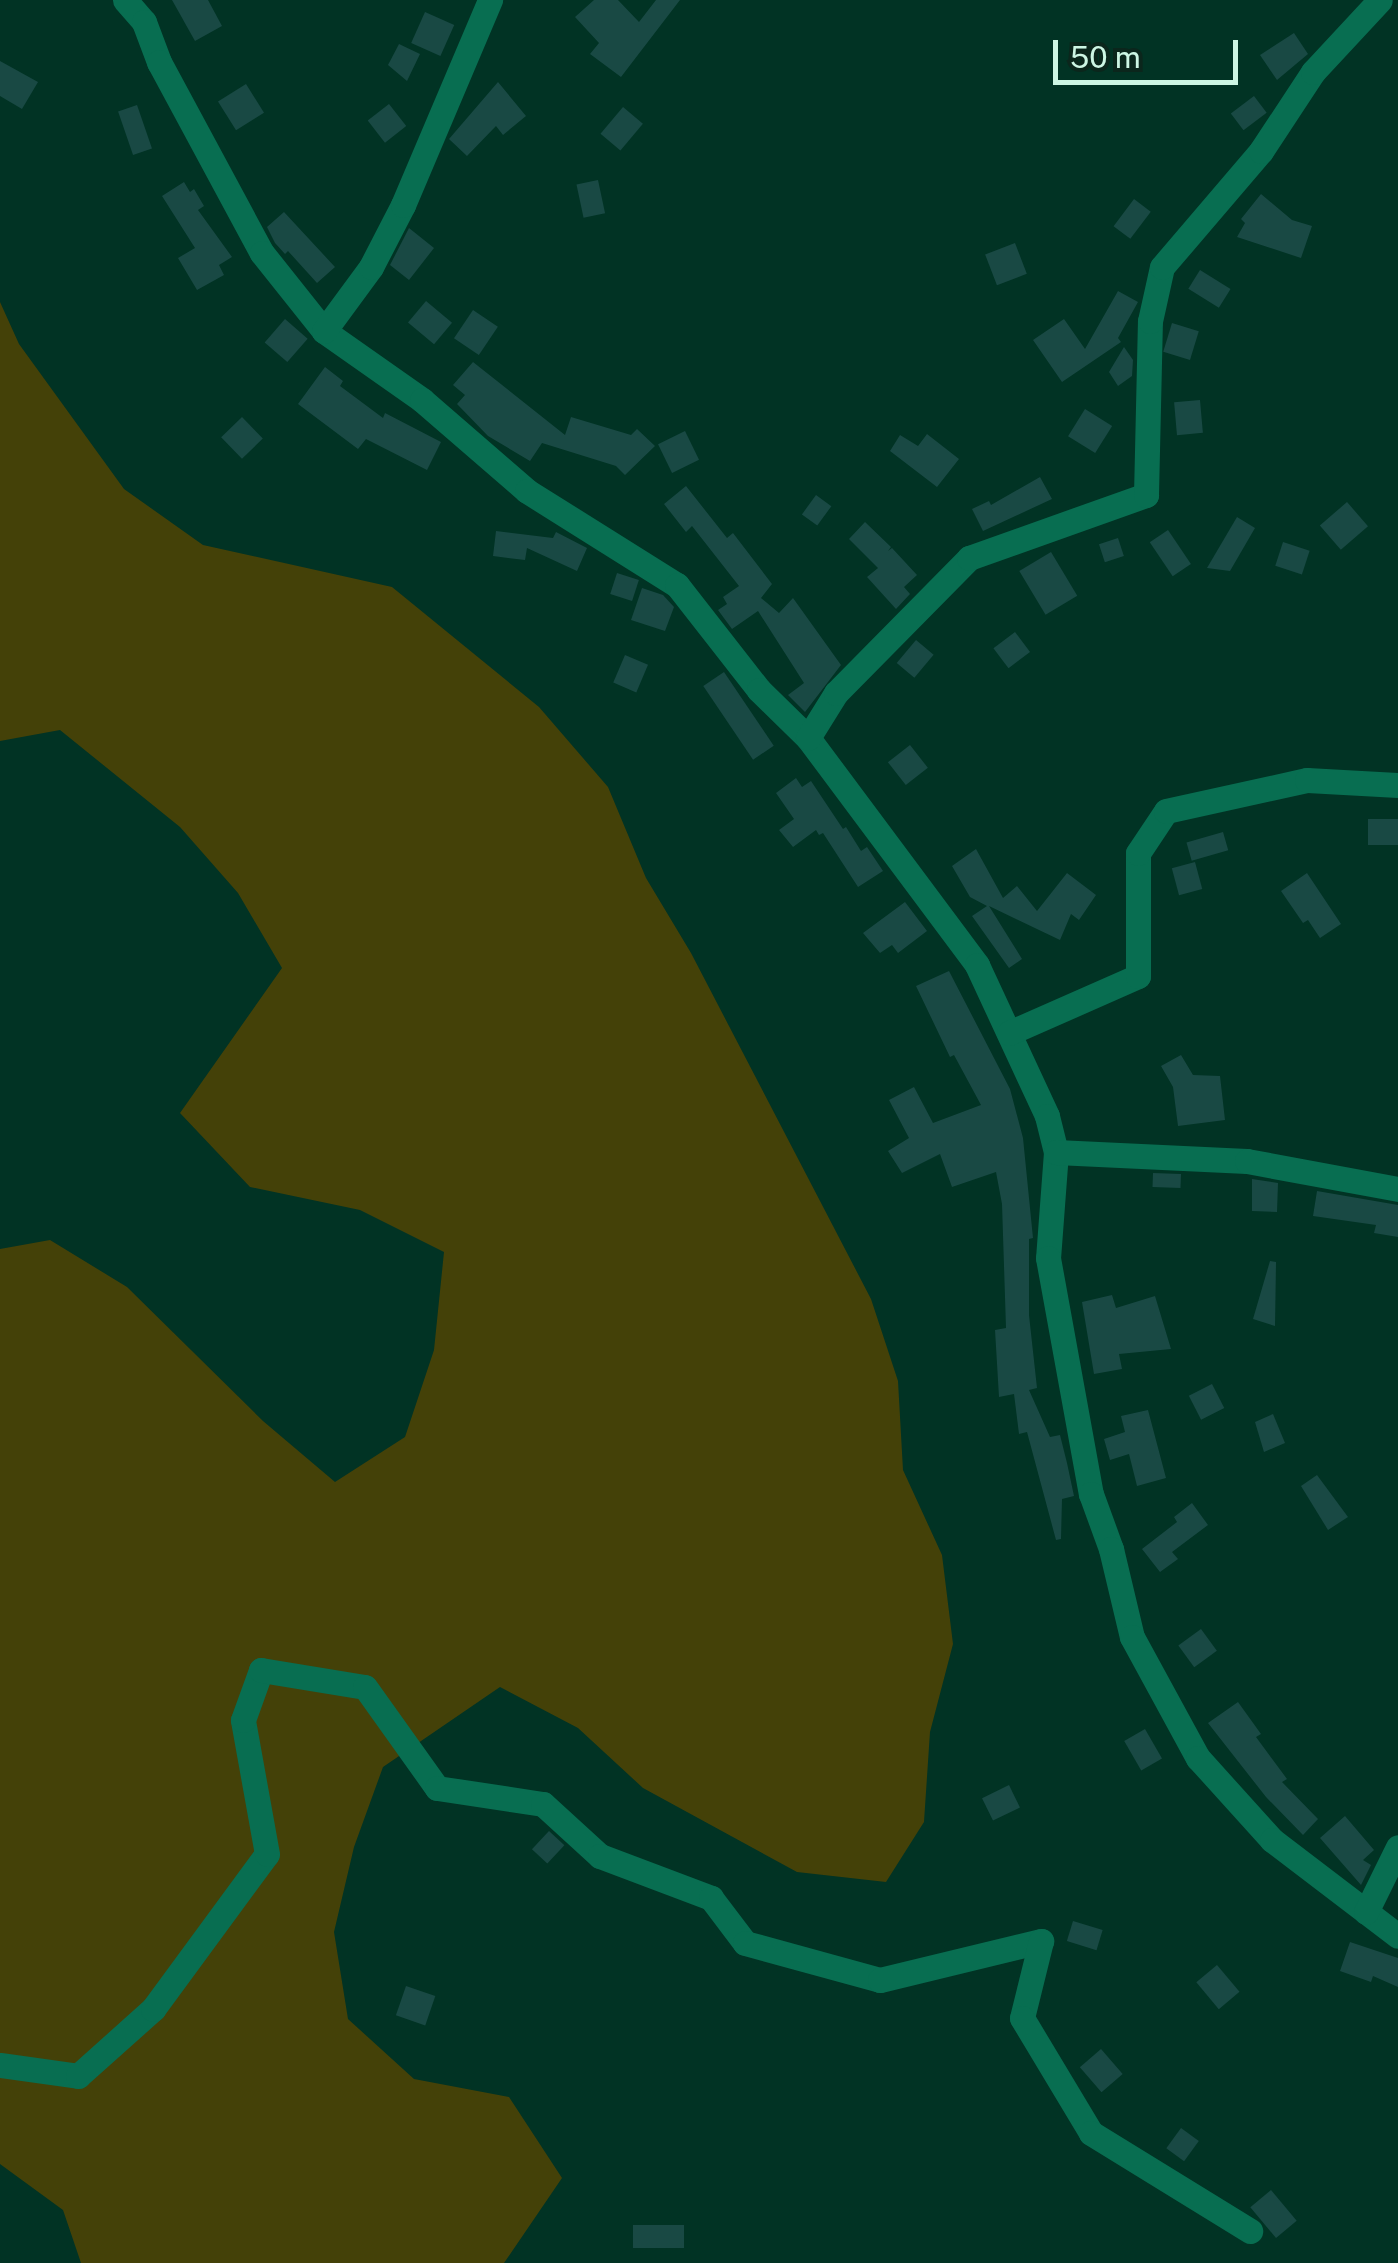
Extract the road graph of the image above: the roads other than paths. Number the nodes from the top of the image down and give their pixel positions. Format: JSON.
{"nodes":[{"id":1,"x":125,"y":0,"type":"edge"},
{"id":2,"x":490,"y":0,"type":"edge"},
{"id":3,"x":1380,"y":0,"type":"edge"},
{"id":4,"x":324,"y":331,"type":"junction"},
{"id":5,"x":808,"y":738,"type":"junction"},
{"id":6,"x":1398,"y":784,"type":"edge"},
{"id":7,"x":1010,"y":1033,"type":"junction"},
{"id":8,"x":1056,"y":1152,"type":"junction"},
{"id":9,"x":1398,"y":1189,"type":"edge"},
{"id":10,"x":1398,"y":1847,"type":"edge"},
{"id":11,"x":1366,"y":1912,"type":"junction"},
{"id":12,"x":1398,"y":1936,"type":"edge"},
{"id":13,"x":0,"y":2065,"type":"edge"},
{"id":14,"x":1250,"y":2231,"type":"dead end"}],
"edges":[{"from":1,"to":4,"type":"street"},
{"from":2,"to":4,"type":"street"},
{"from":3,"to":5,"type":"street"},
{"from":4,"to":5,"type":"street"},
{"from":5,"to":7,"type":"street"},
{"from":6,"to":7,"type":"street"},
{"from":7,"to":8,"type":"street"},
{"from":8,"to":9,"type":"street"},
{"from":8,"to":11,"type":"street"},
{"from":10,"to":11,"type":"street"},
{"from":11,"to":12,"type":"street"},
{"from":13,"to":14,"type":"street"}]}
